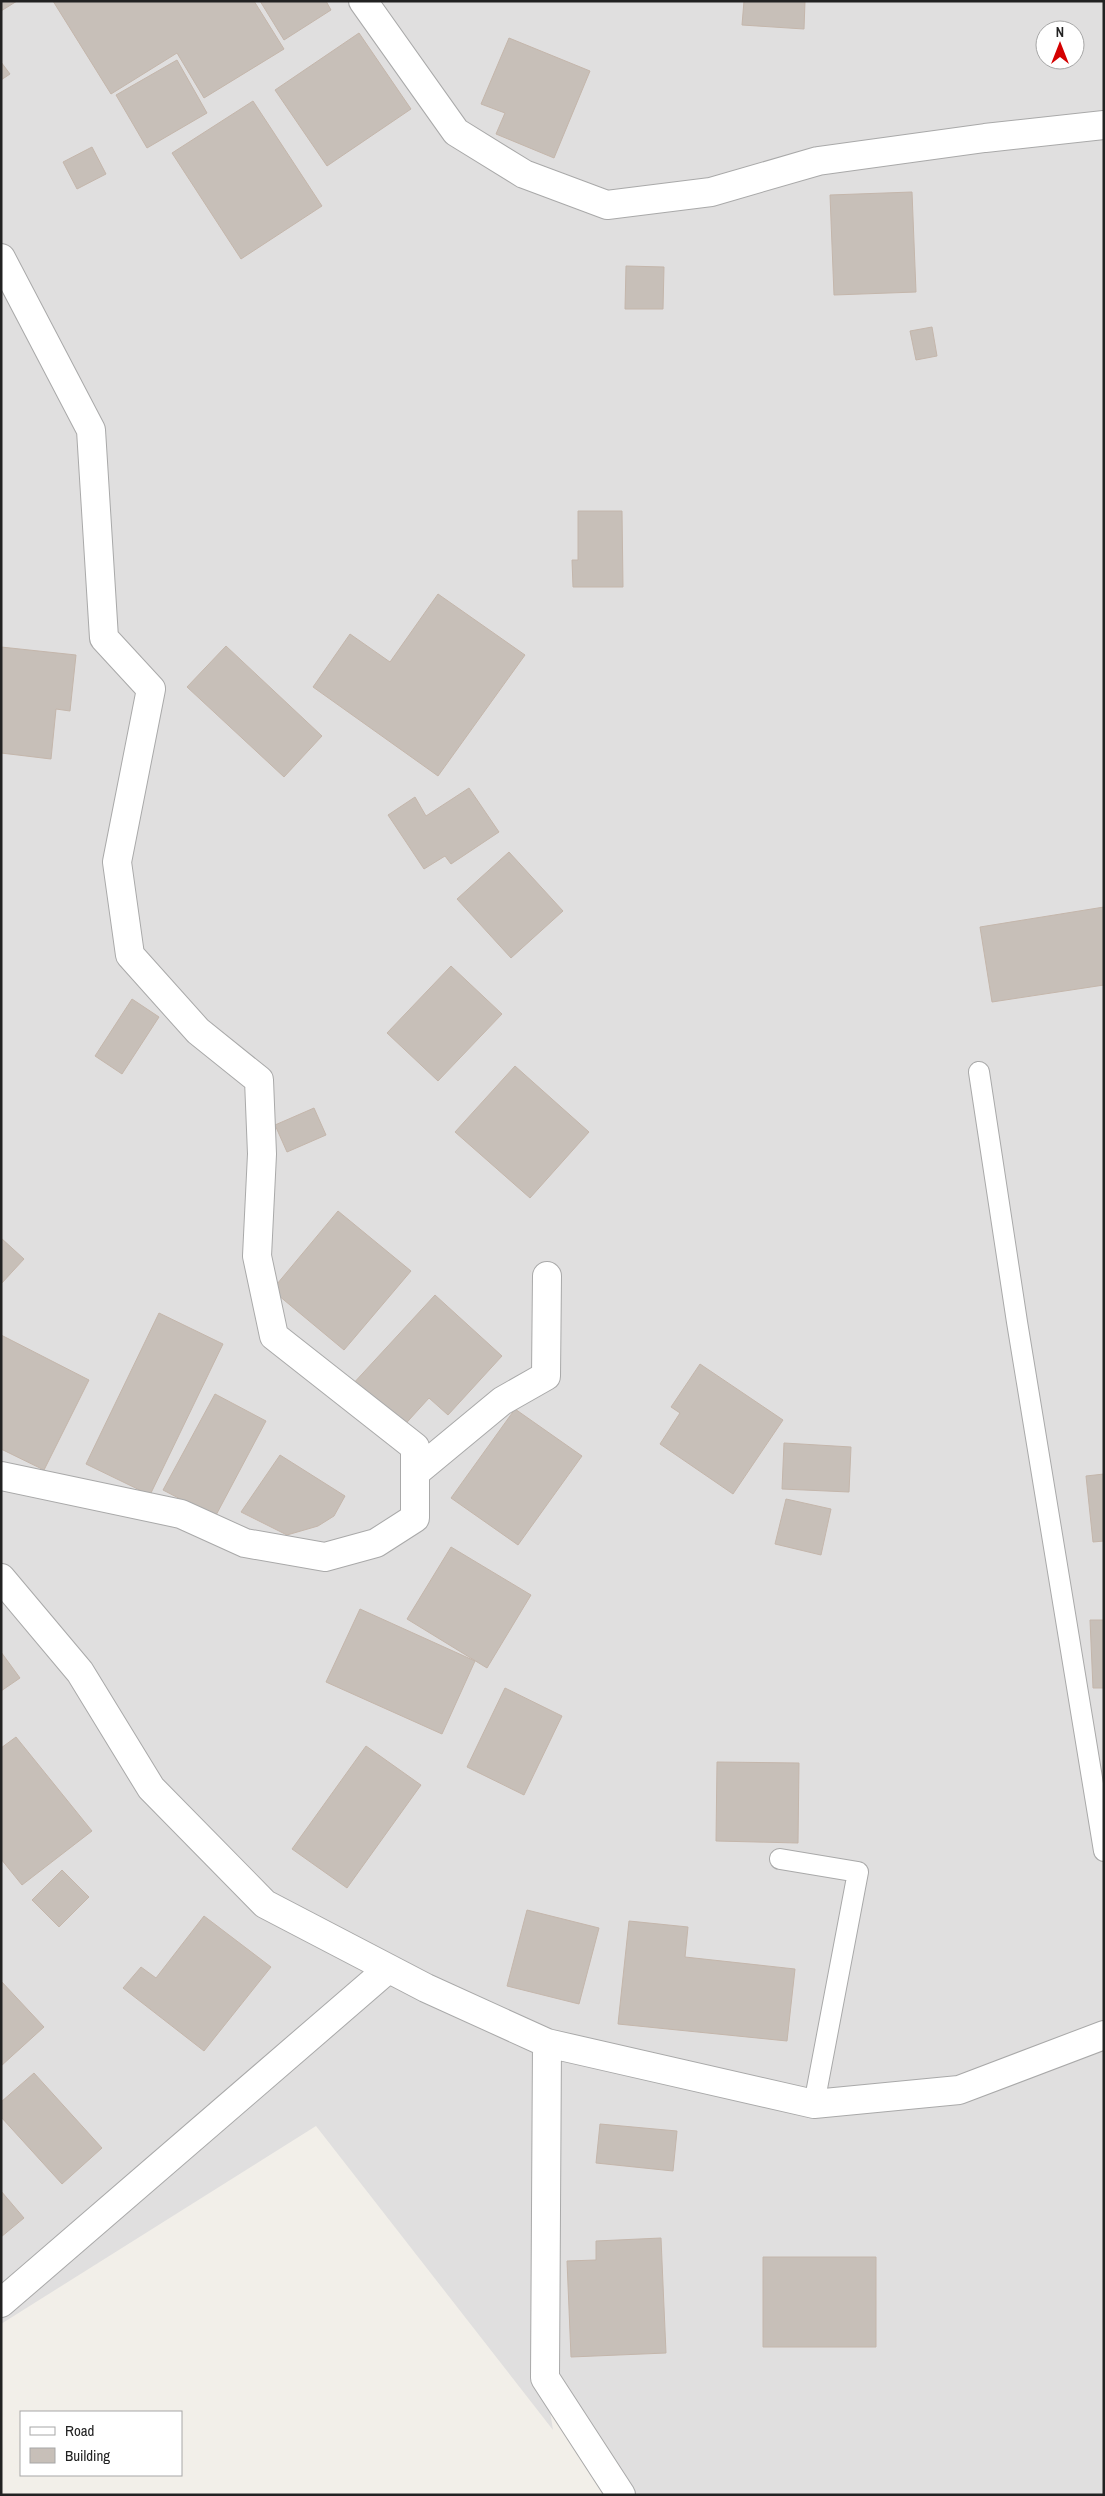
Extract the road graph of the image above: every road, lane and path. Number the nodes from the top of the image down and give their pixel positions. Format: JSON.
{"nodes":[{"id":1,"x":364,"y":1,"type":"edge"},
{"id":2,"x":1104,"y":126,"type":"edge"},
{"id":3,"x":1,"y":258,"type":"edge"},
{"id":4,"x":979,"y":1072,"type":"dead end"},
{"id":5,"x":546,"y":1276,"type":"dead end"},
{"id":6,"x":414,"y":1473,"type":"junction"},
{"id":7,"x":1,"y":1476,"type":"edge"},
{"id":8,"x":1,"y":1578,"type":"edge"},
{"id":9,"x":1104,"y":1852,"type":"edge"},
{"id":10,"x":780,"y":1859,"type":"dead end"},
{"id":11,"x":388,"y":1969,"type":"junction"},
{"id":12,"x":1104,"y":2035,"type":"edge"},
{"id":13,"x":546,"y":2043,"type":"junction"},
{"id":14,"x":814,"y":2104,"type":"junction"},
{"id":15,"x":1,"y":2303,"type":"edge"},
{"id":16,"x":621,"y":2495,"type":"edge"}],
"edges":[{"from":1,"to":2,"type":"street"},
{"from":3,"to":6,"type":"street"},
{"from":4,"to":9,"type":"lane"},
{"from":5,"to":6,"type":"street"},
{"from":6,"to":7,"type":"street"},
{"from":8,"to":11,"type":"street"},
{"from":10,"to":14,"type":"lane"},
{"from":11,"to":13,"type":"street"},
{"from":11,"to":15,"type":"street"},
{"from":12,"to":14,"type":"street"},
{"from":13,"to":14,"type":"street"},
{"from":13,"to":16,"type":"street"}]}
